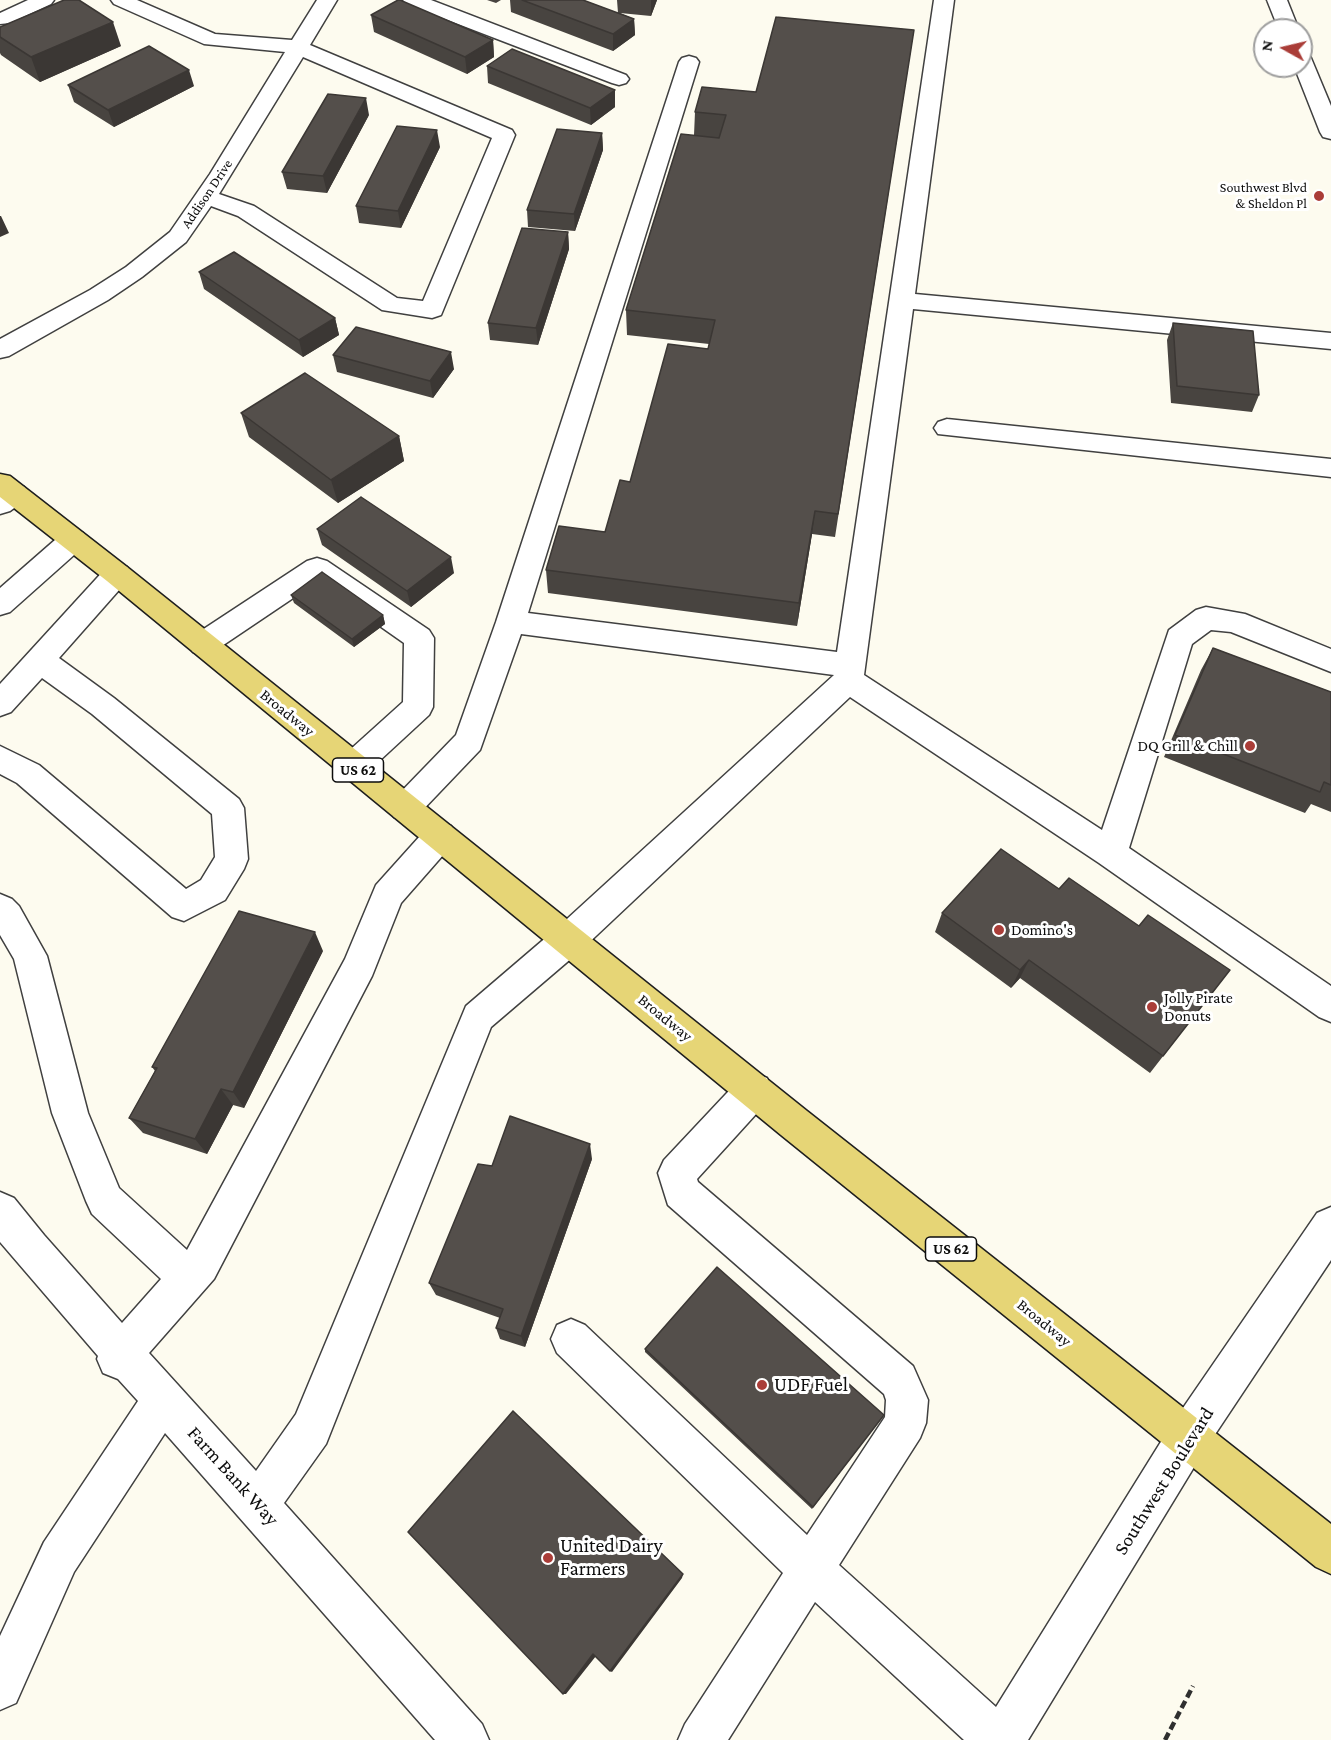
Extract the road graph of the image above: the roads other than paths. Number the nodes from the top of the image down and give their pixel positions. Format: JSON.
{"nodes":[{"id":1,"x":44,"y":0,"type":"edge"},
{"id":2,"x":121,"y":0,"type":"edge"},
{"id":3,"x":327,"y":0,"type":"edge"},
{"id":4,"x":413,"y":0,"type":"edge"},
{"id":5,"x":944,"y":0,"type":"edge"},
{"id":6,"x":1277,"y":0,"type":"edge"},
{"id":7,"x":1284,"y":18,"type":"edge"},
{"id":8,"x":3,"y":20,"type":"dead end"},
{"id":9,"x":298,"y":47,"type":"junction"},
{"id":10,"x":689,"y":62,"type":"dead end"},
{"id":11,"x":1309,"y":78,"type":"edge"},
{"id":12,"x":619,"y":79,"type":"dead end"},
{"id":13,"x":1331,"y":132,"type":"edge"},
{"id":14,"x":206,"y":197,"type":"junction"},
{"id":15,"x":902,"y":300,"type":"junction"},
{"id":16,"x":1331,"y":340,"type":"edge"},
{"id":17,"x":0,"y":350,"type":"edge"},
{"id":18,"x":946,"y":428,"type":"dead end"},
{"id":19,"x":1331,"y":468,"type":"edge"},
{"id":20,"x":5,"y":494,"type":"edge"},
{"id":21,"x":74,"y":540,"type":"junction"},
{"id":22,"x":117,"y":574,"type":"junction"},
{"id":23,"x":0,"y":604,"type":"edge"},
{"id":24,"x":511,"y":622,"type":"junction"},
{"id":25,"x":203,"y":644,"type":"junction"},
{"id":26,"x":39,"y":660,"type":"junction"},
{"id":27,"x":1331,"y":661,"type":"edge"},
{"id":28,"x":849,"y":673,"type":"junction"},
{"id":29,"x":0,"y":704,"type":"edge"},
{"id":30,"x":0,"y":759,"type":"edge"},
{"id":31,"x":353,"y":766,"type":"junction"},
{"id":32,"x":405,"y":808,"type":"junction"},
{"id":33,"x":440,"y":836,"type":"junction"},
{"id":34,"x":1111,"y":853,"type":"junction"},
{"id":35,"x":0,"y":909,"type":"edge"},
{"id":36,"x":568,"y":940,"type":"junction"},
{"id":37,"x":1331,"y":1006,"type":"edge"},
{"id":38,"x":754,"y":1090,"type":"junction"},
{"id":39,"x":0,"y":1211,"type":"edge"},
{"id":40,"x":1331,"y":1226,"type":"edge"},
{"id":41,"x":188,"y":1278,"type":"junction"},
{"id":42,"x":571,"y":1339,"type":"dead end"},
{"id":43,"x":120,"y":1356,"type":"junction"},
{"id":44,"x":164,"y":1398,"type":"junction"},
{"id":45,"x":1187,"y":1439,"type":"junction"},
{"id":46,"x":258,"y":1504,"type":"junction"},
{"id":47,"x":1331,"y":1552,"type":"edge"},
{"id":48,"x":811,"y":1569,"type":"junction"},
{"id":49,"x":0,"y":1687,"type":"edge"},
{"id":50,"x":466,"y":1740,"type":"edge"},
{"id":51,"x":701,"y":1740,"type":"edge"},
{"id":52,"x":1000,"y":1740,"type":"edge"}],
"edges":[{"from":1,"to":8,"type":"street"},
{"from":2,"to":9,"type":"street"},
{"from":3,"to":9,"type":"street","name":"Addison Drive"},
{"from":4,"to":12,"type":"street"},
{"from":5,"to":15,"type":"street"},
{"from":6,"to":7,"type":"street"},
{"from":9,"to":14,"type":"street","name":"Addison Drive"},
{"from":9,"to":14,"type":"street"},
{"from":10,"to":24,"type":"street"},
{"from":11,"to":13,"type":"street"},
{"from":14,"to":17,"type":"street","name":"Addison Drive"},
{"from":15,"to":16,"type":"street"},
{"from":15,"to":28,"type":"street"},
{"from":18,"to":19,"type":"street"},
{"from":20,"to":21,"type":"main road","name":"Broadway","number":"US 62"},
{"from":21,"to":22,"type":"main road","name":"Broadway","number":"US 62"},
{"from":21,"to":23,"type":"street"},
{"from":22,"to":25,"type":"main road","name":"Broadway","number":"US 62"},
{"from":22,"to":26,"type":"street"},
{"from":24,"to":28,"type":"street"},
{"from":24,"to":32,"type":"street"},
{"from":25,"to":31,"type":"main road","name":"Broadway","number":"US 62"},
{"from":25,"to":31,"type":"street"},
{"from":26,"to":29,"type":"street"},
{"from":26,"to":30,"type":"street"},
{"from":27,"to":34,"type":"street"},
{"from":28,"to":34,"type":"street"},
{"from":28,"to":36,"type":"street"},
{"from":31,"to":32,"type":"main road","name":"Broadway","number":"US 62"},
{"from":32,"to":33,"type":"main road","name":"Broadway","number":"US 62"},
{"from":33,"to":36,"type":"main road","name":"Broadway","number":"US 62"},
{"from":33,"to":41,"type":"street"},
{"from":34,"to":37,"type":"street"},
{"from":35,"to":41,"type":"street"},
{"from":36,"to":38,"type":"main road","name":"Broadway","number":"US 62"},
{"from":36,"to":46,"type":"street"},
{"from":38,"to":45,"type":"main road","name":"Broadway","number":"US 62"},
{"from":38,"to":48,"type":"street"},
{"from":39,"to":43,"type":"street","name":"Farm Bank Way"},
{"from":40,"to":45,"type":"street","name":"Southwest Boulevard"},
{"from":41,"to":43,"type":"street"},
{"from":42,"to":48,"type":"street"},
{"from":43,"to":44,"type":"street","name":"Farm Bank Way"},
{"from":44,"to":46,"type":"street","name":"Farm Bank Way"},
{"from":44,"to":49,"type":"street"},
{"from":45,"to":47,"type":"main road","name":"Broadway","number":"US 62"},
{"from":45,"to":52,"type":"street","name":"Southwest Boulevard"},
{"from":46,"to":50,"type":"street","name":"Farm Bank Way"},
{"from":48,"to":51,"type":"street"},
{"from":48,"to":52,"type":"street"}]}
